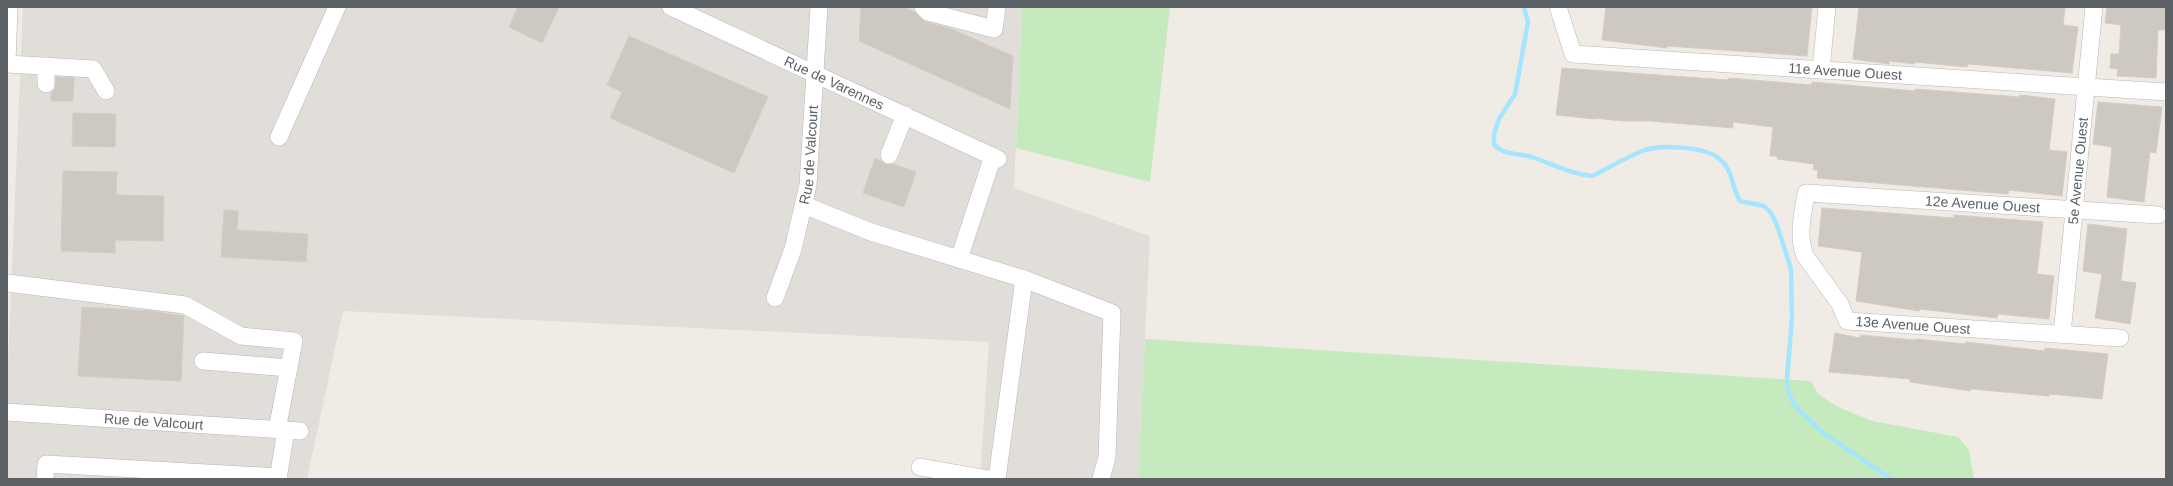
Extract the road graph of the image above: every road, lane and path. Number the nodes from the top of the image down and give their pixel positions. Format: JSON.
{"nodes":[{"id":1,"x":9,"y":7,"type":"edge"},
{"id":2,"x":337,"y":7,"type":"edge"},
{"id":3,"x":671,"y":7,"type":"edge"},
{"id":4,"x":819,"y":7,"type":"edge"},
{"id":5,"x":923,"y":7,"type":"edge"},
{"id":6,"x":997,"y":7,"type":"edge"},
{"id":7,"x":1558,"y":7,"type":"edge"},
{"id":8,"x":1827,"y":7,"type":"edge"},
{"id":9,"x":2094,"y":7,"type":"edge"},
{"id":10,"x":7,"y":64,"type":"edge"},
{"id":11,"x":46,"y":66,"type":"junction"},
{"id":12,"x":1821,"y":70,"type":"junction"},
{"id":13,"x":815,"y":74,"type":"junction"},
{"id":14,"x":46,"y":84,"type":"dead end"},
{"id":15,"x":2086,"y":87,"type":"junction"},
{"id":16,"x":106,"y":91,"type":"dead end"},
{"id":17,"x":2166,"y":92,"type":"edge"},
{"id":18,"x":905,"y":116,"type":"junction"},
{"id":19,"x":279,"y":138,"type":"dead end"},
{"id":20,"x":889,"y":155,"type":"dead end"},
{"id":21,"x":1806,"y":193,"type":"joint"},
{"id":22,"x":804,"y":205,"type":"junction"},
{"id":23,"x":2074,"y":210,"type":"junction"},
{"id":24,"x":2158,"y":215,"type":"dead end"},
{"id":25,"x":959,"y":259,"type":"junction"},
{"id":26,"x":1024,"y":279,"type":"junction"},
{"id":27,"x":7,"y":283,"type":"edge"},
{"id":28,"x":775,"y":298,"type":"dead end"},
{"id":29,"x":2062,"y":334,"type":"junction"},
{"id":30,"x":2120,"y":338,"type":"dead end"},
{"id":31,"x":202,"y":361,"type":"dead end"},
{"id":32,"x":288,"y":368,"type":"junction"},
{"id":33,"x":7,"y":412,"type":"edge"},
{"id":34,"x":288,"y":430,"type":"junction"},
{"id":35,"x":920,"y":467,"type":"dead end"},
{"id":36,"x":279,"y":478,"type":"edge"},
{"id":37,"x":45,"y":479,"type":"edge"},
{"id":38,"x":989,"y":479,"type":"edge"},
{"id":39,"x":997,"y":479,"type":"edge"},
{"id":40,"x":1101,"y":479,"type":"edge"}],
"edges":[{"from":1,"to":10,"type":"street"},
{"from":2,"to":19,"type":"street"},
{"from":3,"to":13,"type":"street","name":"Rue de Varennes"},
{"from":4,"to":13,"type":"street","name":"Rue de Valcourt"},
{"from":5,"to":6,"type":"street"},
{"from":7,"to":12,"type":"street","name":"11e Avenue Ouest"},
{"from":8,"to":12,"type":"street"},
{"from":9,"to":15,"type":"street","name":"5e Avenue Ouest"},
{"from":10,"to":11,"type":"street"},
{"from":11,"to":14,"type":"street"},
{"from":11,"to":16,"type":"street"},
{"from":12,"to":15,"type":"street","name":"11e Avenue Ouest"},
{"from":13,"to":18,"type":"street","name":"Rue de Varennes"},
{"from":13,"to":22,"type":"street","name":"Rue de Valcourt"},
{"from":15,"to":17,"type":"street","name":"11e Avenue Ouest"},
{"from":15,"to":23,"type":"street","name":"5e Avenue Ouest"},
{"from":18,"to":20,"type":"street"},
{"from":18,"to":25,"type":"street","name":"Rue de Varennes"},
{"from":21,"to":23,"type":"street","name":"12e Avenue Ouest"},
{"from":21,"to":29,"type":"street","name":"13e Avenue Ouest"},
{"from":22,"to":25,"type":"street"},
{"from":22,"to":28,"type":"street","name":"Rue de Valcourt"},
{"from":23,"to":24,"type":"street","name":"12e Avenue Ouest"},
{"from":23,"to":29,"type":"street","name":"5e Avenue Ouest"},
{"from":25,"to":26,"type":"street"},
{"from":26,"to":39,"type":"street"},
{"from":26,"to":40,"type":"street"},
{"from":27,"to":32,"type":"street"},
{"from":29,"to":30,"type":"street","name":"13e Avenue Ouest"},
{"from":31,"to":32,"type":"street"},
{"from":32,"to":34,"type":"street"},
{"from":33,"to":34,"type":"street","name":"Rue de Valcourt"},
{"from":34,"to":36,"type":"street"},
{"from":35,"to":38,"type":"street"},
{"from":36,"to":37,"type":"street"}]}
